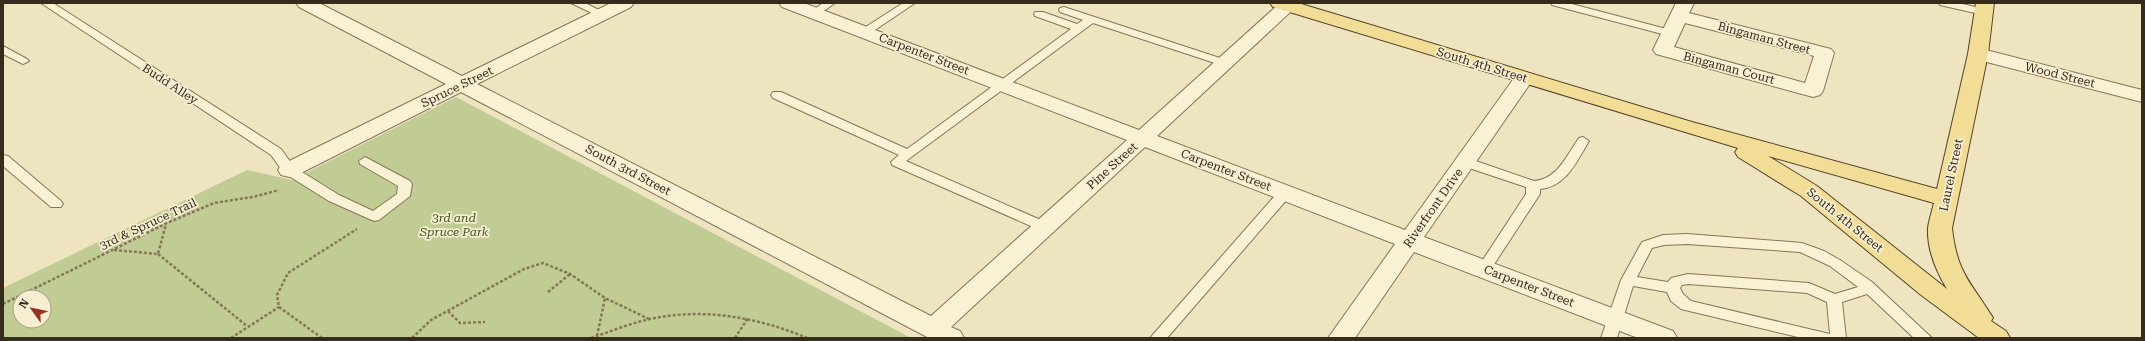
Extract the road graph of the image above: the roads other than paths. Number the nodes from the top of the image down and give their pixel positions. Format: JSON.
{"nodes":[{"id":1,"x":46,"y":3,"type":"edge"},
{"id":2,"x":305,"y":3,"type":"edge"},
{"id":3,"x":576,"y":3,"type":"edge"},
{"id":4,"x":625,"y":3,"type":"edge"},
{"id":5,"x":788,"y":3,"type":"edge"},
{"id":6,"x":830,"y":3,"type":"edge"},
{"id":7,"x":910,"y":3,"type":"edge"},
{"id":8,"x":1556,"y":3,"type":"edge"},
{"id":9,"x":1944,"y":3,"type":"edge"},
{"id":10,"x":1286,"y":4,"type":"edge"},
{"id":11,"x":1984,"y":8,"type":"edge"},
{"id":12,"x":1682,"y":9,"type":"edge"},
{"id":13,"x":1064,"y":10,"type":"dead end"},
{"id":14,"x":814,"y":13,"type":"junction"},
{"id":15,"x":602,"y":14,"type":"junction"},
{"id":16,"x":1039,"y":14,"type":"dead end"},
{"id":17,"x":1091,"y":19,"type":"junction"},
{"id":18,"x":1079,"y":28,"type":"junction"},
{"id":19,"x":864,"y":32,"type":"junction"},
{"id":20,"x":1670,"y":33,"type":"junction"},
{"id":21,"x":3,"y":49,"type":"edge"},
{"id":22,"x":1978,"y":54,"type":"junction"},
{"id":23,"x":23,"y":61,"type":"dead end"},
{"id":24,"x":1225,"y":63,"type":"junction"},
{"id":25,"x":1524,"y":78,"type":"junction"},
{"id":26,"x":463,"y":84,"type":"junction"},
{"id":27,"x":1002,"y":84,"type":"junction"},
{"id":28,"x":1813,"y":91,"type":"joint"},
{"id":29,"x":776,"y":95,"type":"dead end"},
{"id":30,"x":2142,"y":96,"type":"edge"},
{"id":31,"x":1684,"y":126,"type":"junction"},
{"id":32,"x":1143,"y":138,"type":"junction"},
{"id":33,"x":1583,"y":141,"type":"dead end"},
{"id":34,"x":908,"y":154,"type":"junction"},
{"id":35,"x":3,"y":160,"type":"edge"},
{"id":36,"x":365,"y":161,"type":"dead end"},
{"id":37,"x":1465,"y":162,"type":"junction"},
{"id":38,"x":288,"y":170,"type":"junction"},
{"id":39,"x":1533,"y":185,"type":"junction"},
{"id":40,"x":1285,"y":193,"type":"junction"},
{"id":41,"x":1946,"y":199,"type":"junction"},
{"id":42,"x":56,"y":204,"type":"dead end"},
{"id":43,"x":1045,"y":227,"type":"junction"},
{"id":44,"x":1410,"y":241,"type":"junction"},
{"id":45,"x":1484,"y":269,"type":"junction"},
{"id":46,"x":1628,"y":280,"type":"junction"},
{"id":47,"x":1673,"y":288,"type":"junction"},
{"id":48,"x":1868,"y":289,"type":"junction"},
{"id":49,"x":1834,"y":299,"type":"junction"},
{"id":50,"x":1613,"y":329,"type":"edge"},
{"id":51,"x":942,"y":333,"type":"edge"},
{"id":52,"x":1995,"y":336,"type":"edge"},
{"id":53,"x":1158,"y":338,"type":"edge"},
{"id":54,"x":1341,"y":338,"type":"edge"},
{"id":55,"x":1664,"y":338,"type":"edge"},
{"id":56,"x":1825,"y":338,"type":"edge"},
{"id":57,"x":1838,"y":338,"type":"edge"},
{"id":58,"x":1924,"y":338,"type":"edge"}],
"edges":[{"from":1,"to":38,"type":"lane","name":"Budd Alley"},
{"from":2,"to":26,"type":"street","name":"South 3rd Street"},
{"from":3,"to":15,"type":"lane"},
{"from":4,"to":15,"type":"street","name":"Spruce Street"},
{"from":5,"to":14,"type":"street","name":"Carpenter Street"},
{"from":6,"to":14,"type":"lane"},
{"from":7,"to":19,"type":"lane"},
{"from":8,"to":20,"type":"lane"},
{"from":9,"to":11,"type":"lane"},
{"from":10,"to":24,"type":"street","name":"Pine Street"},
{"from":10,"to":25,"type":"main road","name":"South 4th Street"},
{"from":11,"to":22,"type":"main road","name":"Laurel Street"},
{"from":12,"to":20,"type":"street","name":"Bingaman Court"},
{"from":12,"to":28,"type":"street","name":"Bingaman Street"},
{"from":13,"to":17,"type":"lane"},
{"from":14,"to":19,"type":"street","name":"Carpenter Street"},
{"from":15,"to":26,"type":"street","name":"Spruce Street"},
{"from":16,"to":18,"type":"lane"},
{"from":17,"to":18,"type":"lane"},
{"from":17,"to":24,"type":"lane"},
{"from":18,"to":27,"type":"lane"},
{"from":19,"to":27,"type":"street","name":"Carpenter Street"},
{"from":20,"to":28,"type":"street","name":"Bingaman Court"},
{"from":21,"to":23,"type":"lane"},
{"from":22,"to":30,"type":"street","name":"Wood Street"},
{"from":22,"to":41,"type":"main road","name":"Laurel Street"},
{"from":24,"to":32,"type":"street","name":"Pine Street"},
{"from":25,"to":31,"type":"main road","name":"South 4th Street"},
{"from":25,"to":37,"type":"street","name":"Riverfront Drive"},
{"from":26,"to":38,"type":"street","name":"Spruce Street"},
{"from":26,"to":51,"type":"street","name":"South 3rd Street"},
{"from":27,"to":32,"type":"street","name":"Carpenter Street"},
{"from":27,"to":34,"type":"lane"},
{"from":29,"to":34,"type":"lane"},
{"from":31,"to":41,"type":"main road","name":"South 4th Street"},
{"from":31,"to":52,"type":"main road","name":"South 4th Street"},
{"from":32,"to":40,"type":"street","name":"Carpenter Street"},
{"from":32,"to":43,"type":"street","name":"Pine Street"},
{"from":33,"to":39,"type":"lane"},
{"from":34,"to":43,"type":"lane"},
{"from":35,"to":42,"type":"lane"},
{"from":36,"to":38,"type":"lane"},
{"from":37,"to":39,"type":"lane"},
{"from":37,"to":44,"type":"street","name":"Riverfront Drive"},
{"from":39,"to":45,"type":"lane"},
{"from":40,"to":44,"type":"street","name":"Carpenter Street"},
{"from":40,"to":53,"type":"lane"},
{"from":41,"to":52,"type":"main road","name":"Laurel Street"},
{"from":43,"to":51,"type":"street","name":"Pine Street"},
{"from":44,"to":45,"type":"street","name":"Carpenter Street"},
{"from":44,"to":54,"type":"street","name":"Riverfront Drive"},
{"from":45,"to":50,"type":"street","name":"Carpenter Street"},
{"from":46,"to":47,"type":"lane"},
{"from":46,"to":48,"type":"lane"},
{"from":46,"to":50,"type":"lane"},
{"from":47,"to":49,"type":"lane"},
{"from":47,"to":56,"type":"lane"},
{"from":48,"to":49,"type":"lane"},
{"from":48,"to":58,"type":"lane"},
{"from":49,"to":57,"type":"lane"},
{"from":50,"to":55,"type":"street","name":"Carpenter Street"}]}
